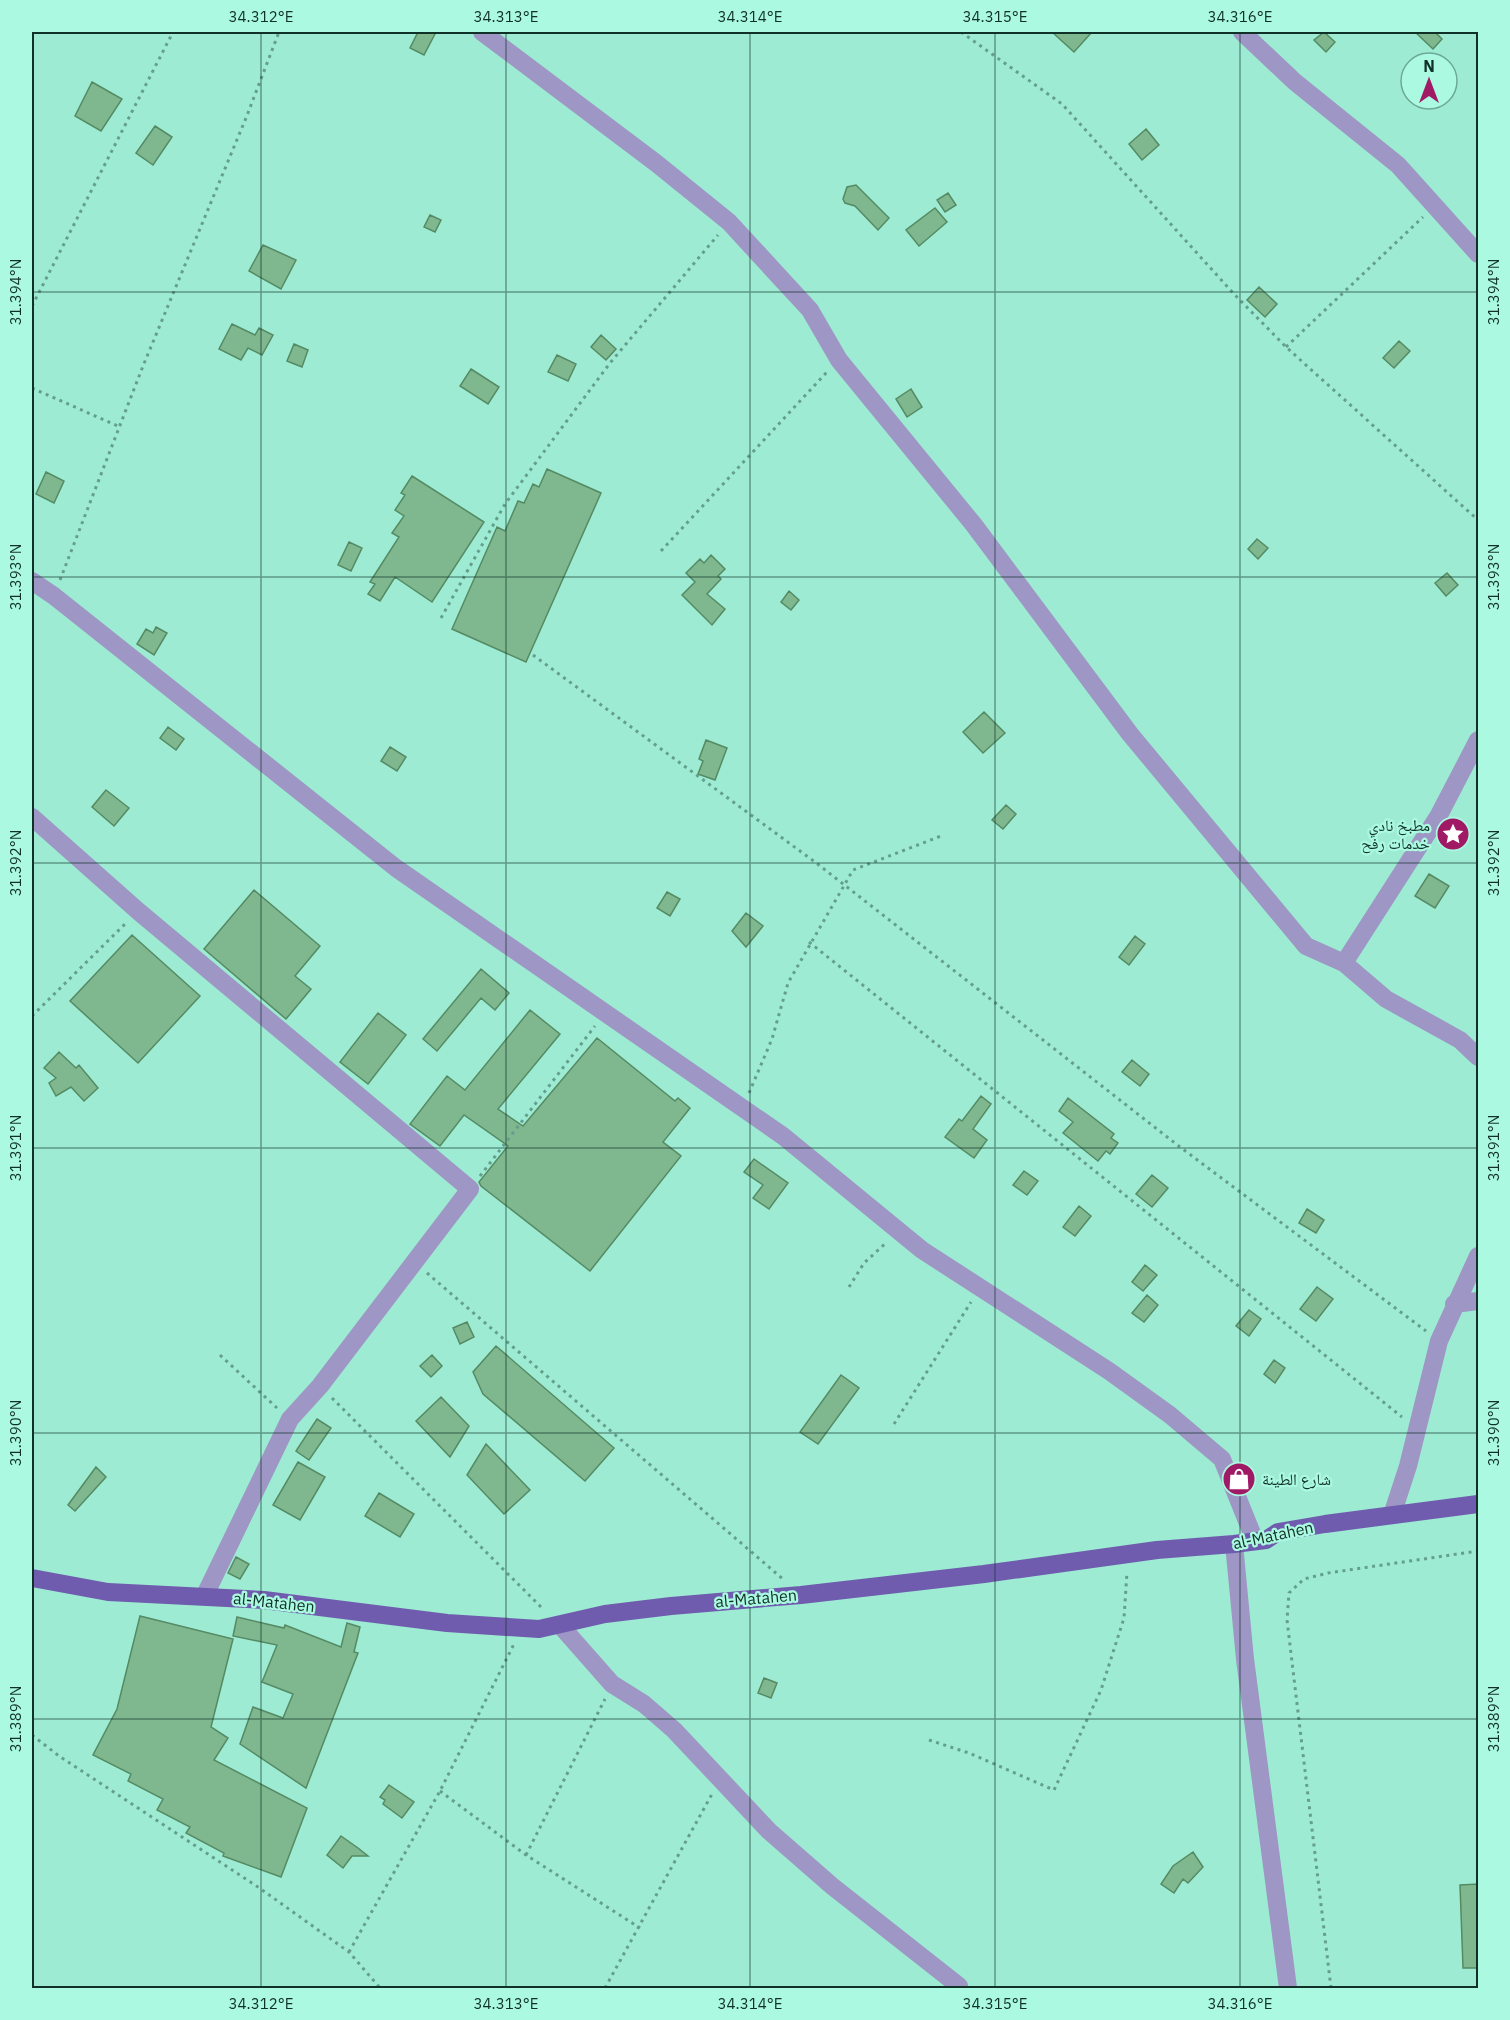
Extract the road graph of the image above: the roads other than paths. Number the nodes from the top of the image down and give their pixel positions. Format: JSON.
{"nodes":[{"id":1,"x":482,"y":32,"type":"edge"},
{"id":2,"x":1242,"y":32,"type":"edge"},
{"id":3,"x":1479,"y":254,"type":"edge"},
{"id":4,"x":32,"y":581,"type":"edge"},
{"id":5,"x":1479,"y":740,"type":"edge"},
{"id":6,"x":32,"y":817,"type":"edge"},
{"id":7,"x":1344,"y":963,"type":"junction"},
{"id":8,"x":1479,"y":1057,"type":"edge"},
{"id":9,"x":1479,"y":1256,"type":"edge"},
{"id":10,"x":1479,"y":1301,"type":"edge"},
{"id":11,"x":1454,"y":1304,"type":"junction"},
{"id":12,"x":1479,"y":1504,"type":"edge"},
{"id":13,"x":1392,"y":1515,"type":"junction"},
{"id":14,"x":1255,"y":1541,"type":"junction"},
{"id":15,"x":1234,"y":1544,"type":"junction"},
{"id":16,"x":32,"y":1578,"type":"edge"},
{"id":17,"x":205,"y":1595,"type":"junction"},
{"id":18,"x":560,"y":1625,"type":"junction"},
{"id":19,"x":960,"y":1988,"type":"edge"},
{"id":20,"x":1288,"y":1989,"type":"edge"}],
"edges":[{"from":1,"to":7,"type":"street"},
{"from":2,"to":3,"type":"street"},
{"from":4,"to":14,"type":"street"},
{"from":5,"to":7,"type":"street"},
{"from":6,"to":17,"type":"street"},
{"from":7,"to":8,"type":"street"},
{"from":9,"to":11,"type":"street"},
{"from":10,"to":11,"type":"street"},
{"from":11,"to":13,"type":"street"},
{"from":12,"to":13,"type":"main road","name":"al-Matahen"},
{"from":13,"to":14,"type":"main road","name":"al-Matahen"},
{"from":14,"to":15,"type":"main road","name":"al-Matahen"},
{"from":15,"to":18,"type":"main road","name":"al-Matahen"},
{"from":15,"to":20,"type":"street"},
{"from":16,"to":17,"type":"main road","name":"al-Matahen"},
{"from":17,"to":18,"type":"main road","name":"al-Matahen"},
{"from":18,"to":19,"type":"street"}]}
